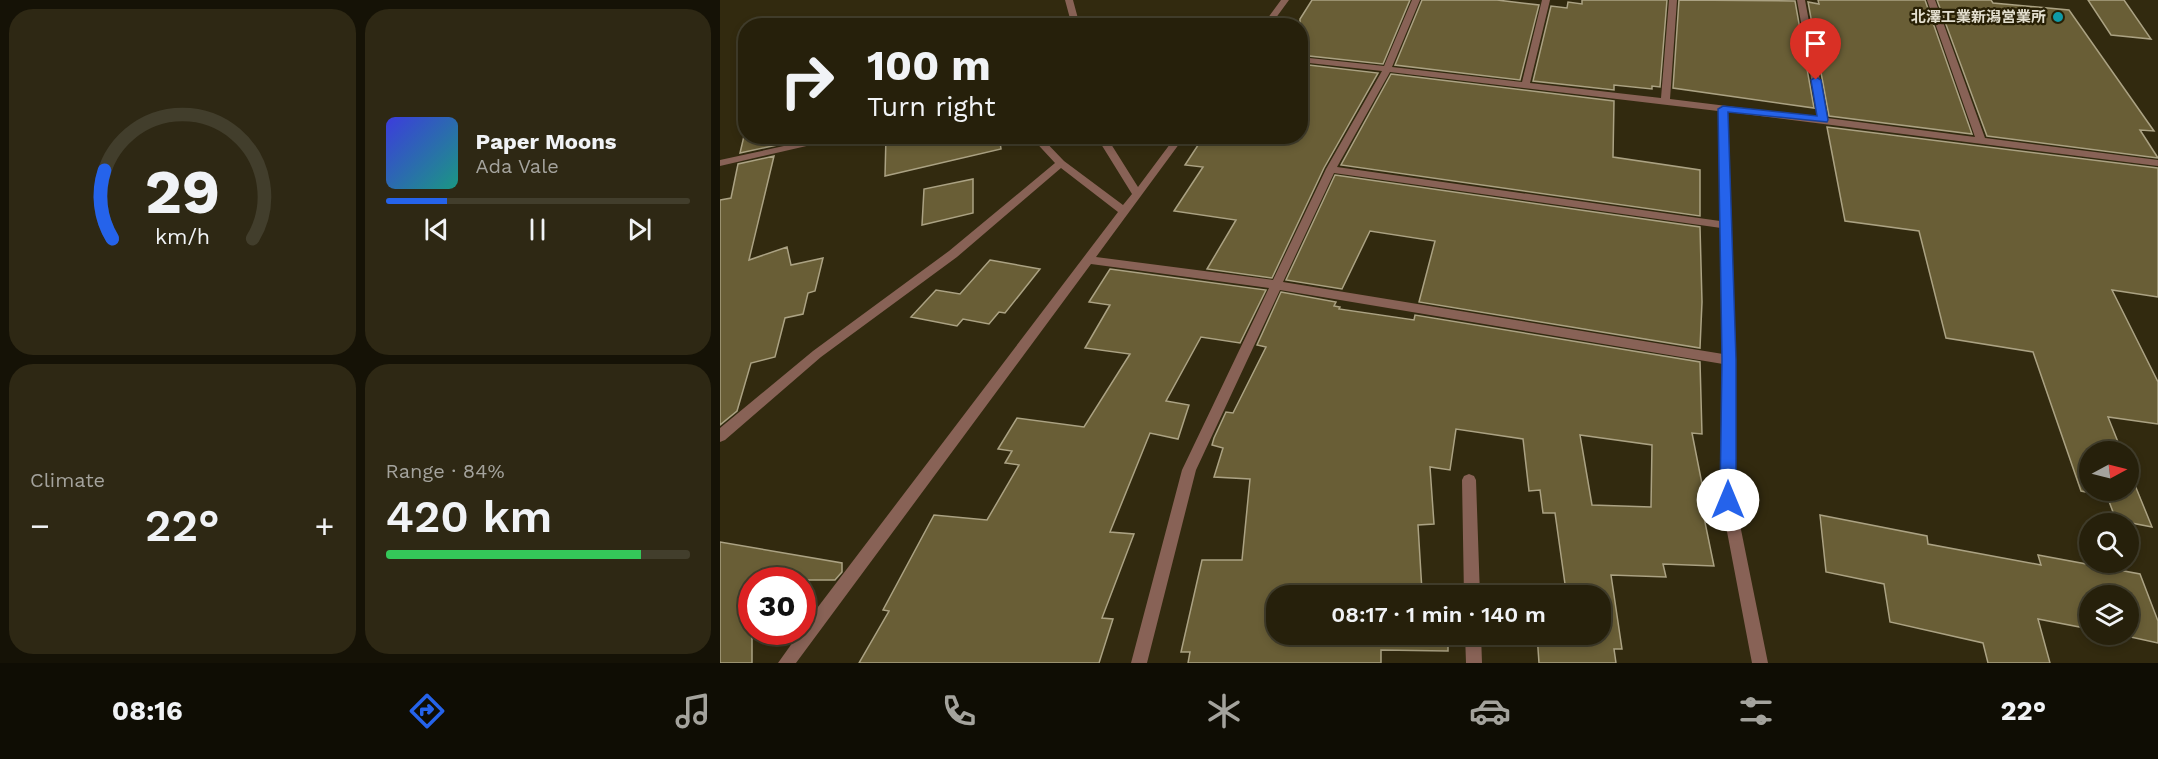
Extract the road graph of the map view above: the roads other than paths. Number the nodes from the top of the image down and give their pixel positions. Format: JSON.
{"nodes":[{"id":1,"x":1069,"y":0,"type":"edge"},
{"id":2,"x":1285,"y":0,"type":"edge"},
{"id":3,"x":1416,"y":0,"type":"edge"},
{"id":4,"x":1546,"y":0,"type":"edge"},
{"id":5,"x":1673,"y":0,"type":"edge"},
{"id":6,"x":1801,"y":0,"type":"edge"},
{"id":7,"x":1931,"y":0,"type":"edge"},
{"id":8,"x":1074,"y":18,"type":"edge"},
{"id":9,"x":1272,"y":18,"type":"edge"},
{"id":10,"x":1308,"y":60,"type":"edge"},
{"id":11,"x":1387,"y":70,"type":"junction"},
{"id":12,"x":1526,"y":86,"type":"junction"},
{"id":13,"x":1665,"y":102,"type":"junction"},
{"id":14,"x":1723,"y":109,"type":"junction"},
{"id":15,"x":1823,"y":120,"type":"junction"},
{"id":16,"x":1981,"y":141,"type":"junction"},
{"id":17,"x":809,"y":144,"type":"edge"},
{"id":18,"x":1042,"y":144,"type":"edge"},
{"id":19,"x":1106,"y":144,"type":"edge"},
{"id":20,"x":1175,"y":144,"type":"edge"},
{"id":21,"x":720,"y":163,"type":"edge"},
{"id":22,"x":1061,"y":163,"type":"junction"},
{"id":23,"x":2158,"y":163,"type":"edge"},
{"id":24,"x":1331,"y":169,"type":"junction"},
{"id":25,"x":1137,"y":194,"type":"junction"},
{"id":26,"x":1124,"y":211,"type":"junction"},
{"id":27,"x":1726,"y":225,"type":"junction"},
{"id":28,"x":1088,"y":260,"type":"junction"},
{"id":29,"x":1277,"y":285,"type":"junction"},
{"id":30,"x":1729,"y":360,"type":"junction"},
{"id":31,"x":720,"y":436,"type":"edge"},
{"id":32,"x":1469,"y":480,"type":"dead end"},
{"id":33,"x":1472,"y":585,"type":"edge"},
{"id":34,"x":1473,"y":645,"type":"edge"},
{"id":35,"x":786,"y":663,"type":"edge"},
{"id":36,"x":1139,"y":663,"type":"edge"},
{"id":37,"x":1474,"y":663,"type":"edge"},
{"id":38,"x":1760,"y":663,"type":"edge"}],
"edges":[{"from":1,"to":8,"type":"street"},
{"from":2,"to":9,"type":"street"},
{"from":3,"to":11,"type":"street"},
{"from":4,"to":12,"type":"street"},
{"from":5,"to":13,"type":"street"},
{"from":6,"to":15,"type":"street"},
{"from":7,"to":16,"type":"street"},
{"from":10,"to":11,"type":"street"},
{"from":11,"to":12,"type":"street"},
{"from":11,"to":24,"type":"street"},
{"from":12,"to":13,"type":"street"},
{"from":13,"to":14,"type":"street"},
{"from":14,"to":15,"type":"street"},
{"from":14,"to":27,"type":"street"},
{"from":15,"to":16,"type":"street"},
{"from":16,"to":23,"type":"street"},
{"from":17,"to":21,"type":"street"},
{"from":18,"to":22,"type":"street"},
{"from":19,"to":25,"type":"street"},
{"from":20,"to":25,"type":"street"},
{"from":22,"to":26,"type":"street"},
{"from":22,"to":31,"type":"street"},
{"from":24,"to":27,"type":"street"},
{"from":24,"to":29,"type":"street"},
{"from":25,"to":26,"type":"street"},
{"from":26,"to":28,"type":"street"},
{"from":27,"to":30,"type":"street"},
{"from":28,"to":29,"type":"street"},
{"from":28,"to":35,"type":"street"},
{"from":29,"to":30,"type":"street"},
{"from":29,"to":36,"type":"street"},
{"from":30,"to":38,"type":"street"},
{"from":32,"to":33,"type":"street"},
{"from":34,"to":37,"type":"street"}]}
